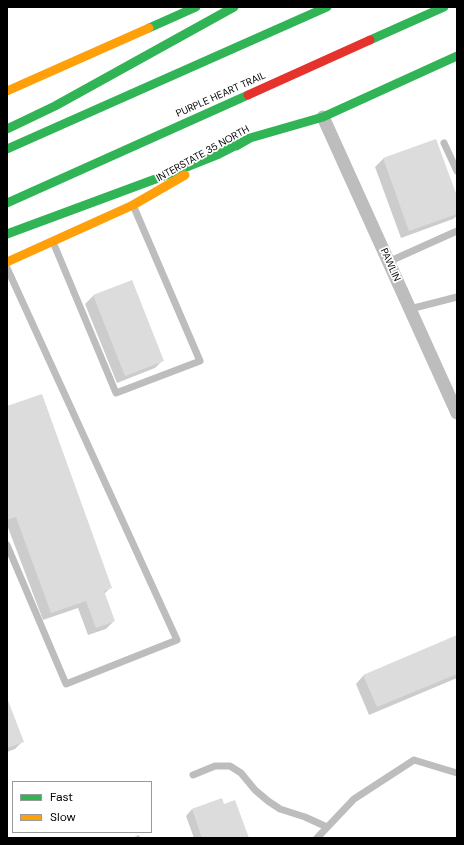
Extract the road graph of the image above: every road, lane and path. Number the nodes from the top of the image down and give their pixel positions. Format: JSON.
{"nodes":[{"id":1,"x":196,"y":7,"type":"edge"},
{"id":2,"x":234,"y":7,"type":"edge"},
{"id":3,"x":327,"y":7,"type":"edge"},
{"id":4,"x":444,"y":7,"type":"edge"},
{"id":5,"x":457,"y":56,"type":"edge"},
{"id":6,"x":7,"y":91,"type":"edge"},
{"id":7,"x":323,"y":117,"type":"junction"},
{"id":8,"x":7,"y":129,"type":"edge"},
{"id":9,"x":250,"y":138,"type":"junction"},
{"id":10,"x":444,"y":143,"type":"dead end"},
{"id":11,"x":7,"y":149,"type":"edge"},
{"id":12,"x":457,"y":171,"type":"edge"},
{"id":13,"x":7,"y":203,"type":"edge"},
{"id":14,"x":133,"y":205,"type":"junction"},
{"id":15,"x":457,"y":231,"type":"edge"},
{"id":16,"x":7,"y":234,"type":"edge"},
{"id":17,"x":52,"y":241,"type":"junction"},
{"id":18,"x":7,"y":262,"type":"edge"},
{"id":19,"x":388,"y":262,"type":"junction"},
{"id":20,"x":7,"y":268,"type":"edge"},
{"id":21,"x":457,"y":297,"type":"edge"},
{"id":22,"x":410,"y":310,"type":"junction"},
{"id":23,"x":457,"y":413,"type":"edge"},
{"id":24,"x":7,"y":545,"type":"edge"},
{"id":25,"x":457,"y":773,"type":"edge"},
{"id":26,"x":193,"y":775,"type":"dead end"},
{"id":27,"x":327,"y":827,"type":"junction"},
{"id":28,"x":317,"y":838,"type":"edge"}],
"edges":[{"from":1,"to":6,"type":"main road"},
{"from":2,"to":8,"type":"main road"},
{"from":3,"to":11,"type":"main road"},
{"from":4,"to":13,"type":"main road","name":"PURPLE HEART TRAIL"},
{"from":5,"to":7,"type":"main road","name":"INTERSTATE 35 NORTH"},
{"from":7,"to":9,"type":"main road","name":"INTERSTATE 35 NORTH"},
{"from":7,"to":19,"type":"street","name":"PAWLIN"},
{"from":9,"to":14,"type":"main road","name":"INTERSTATE 35 NORTH"},
{"from":9,"to":16,"type":"main road"},
{"from":10,"to":12,"type":"lane"},
{"from":14,"to":17,"type":"main road","name":"INTERSTATE 35 NORTH"},
{"from":14,"to":17,"type":"lane"},
{"from":15,"to":19,"type":"lane"},
{"from":17,"to":18,"type":"main road","name":"INTERSTATE 35 NORTH"},
{"from":19,"to":22,"type":"street","name":"PAWLIN"},
{"from":20,"to":24,"type":"lane"},
{"from":21,"to":22,"type":"lane"},
{"from":22,"to":23,"type":"street","name":"PAWLIN"},
{"from":25,"to":27,"type":"lane"},
{"from":26,"to":27,"type":"lane"},
{"from":27,"to":28,"type":"lane"}]}
